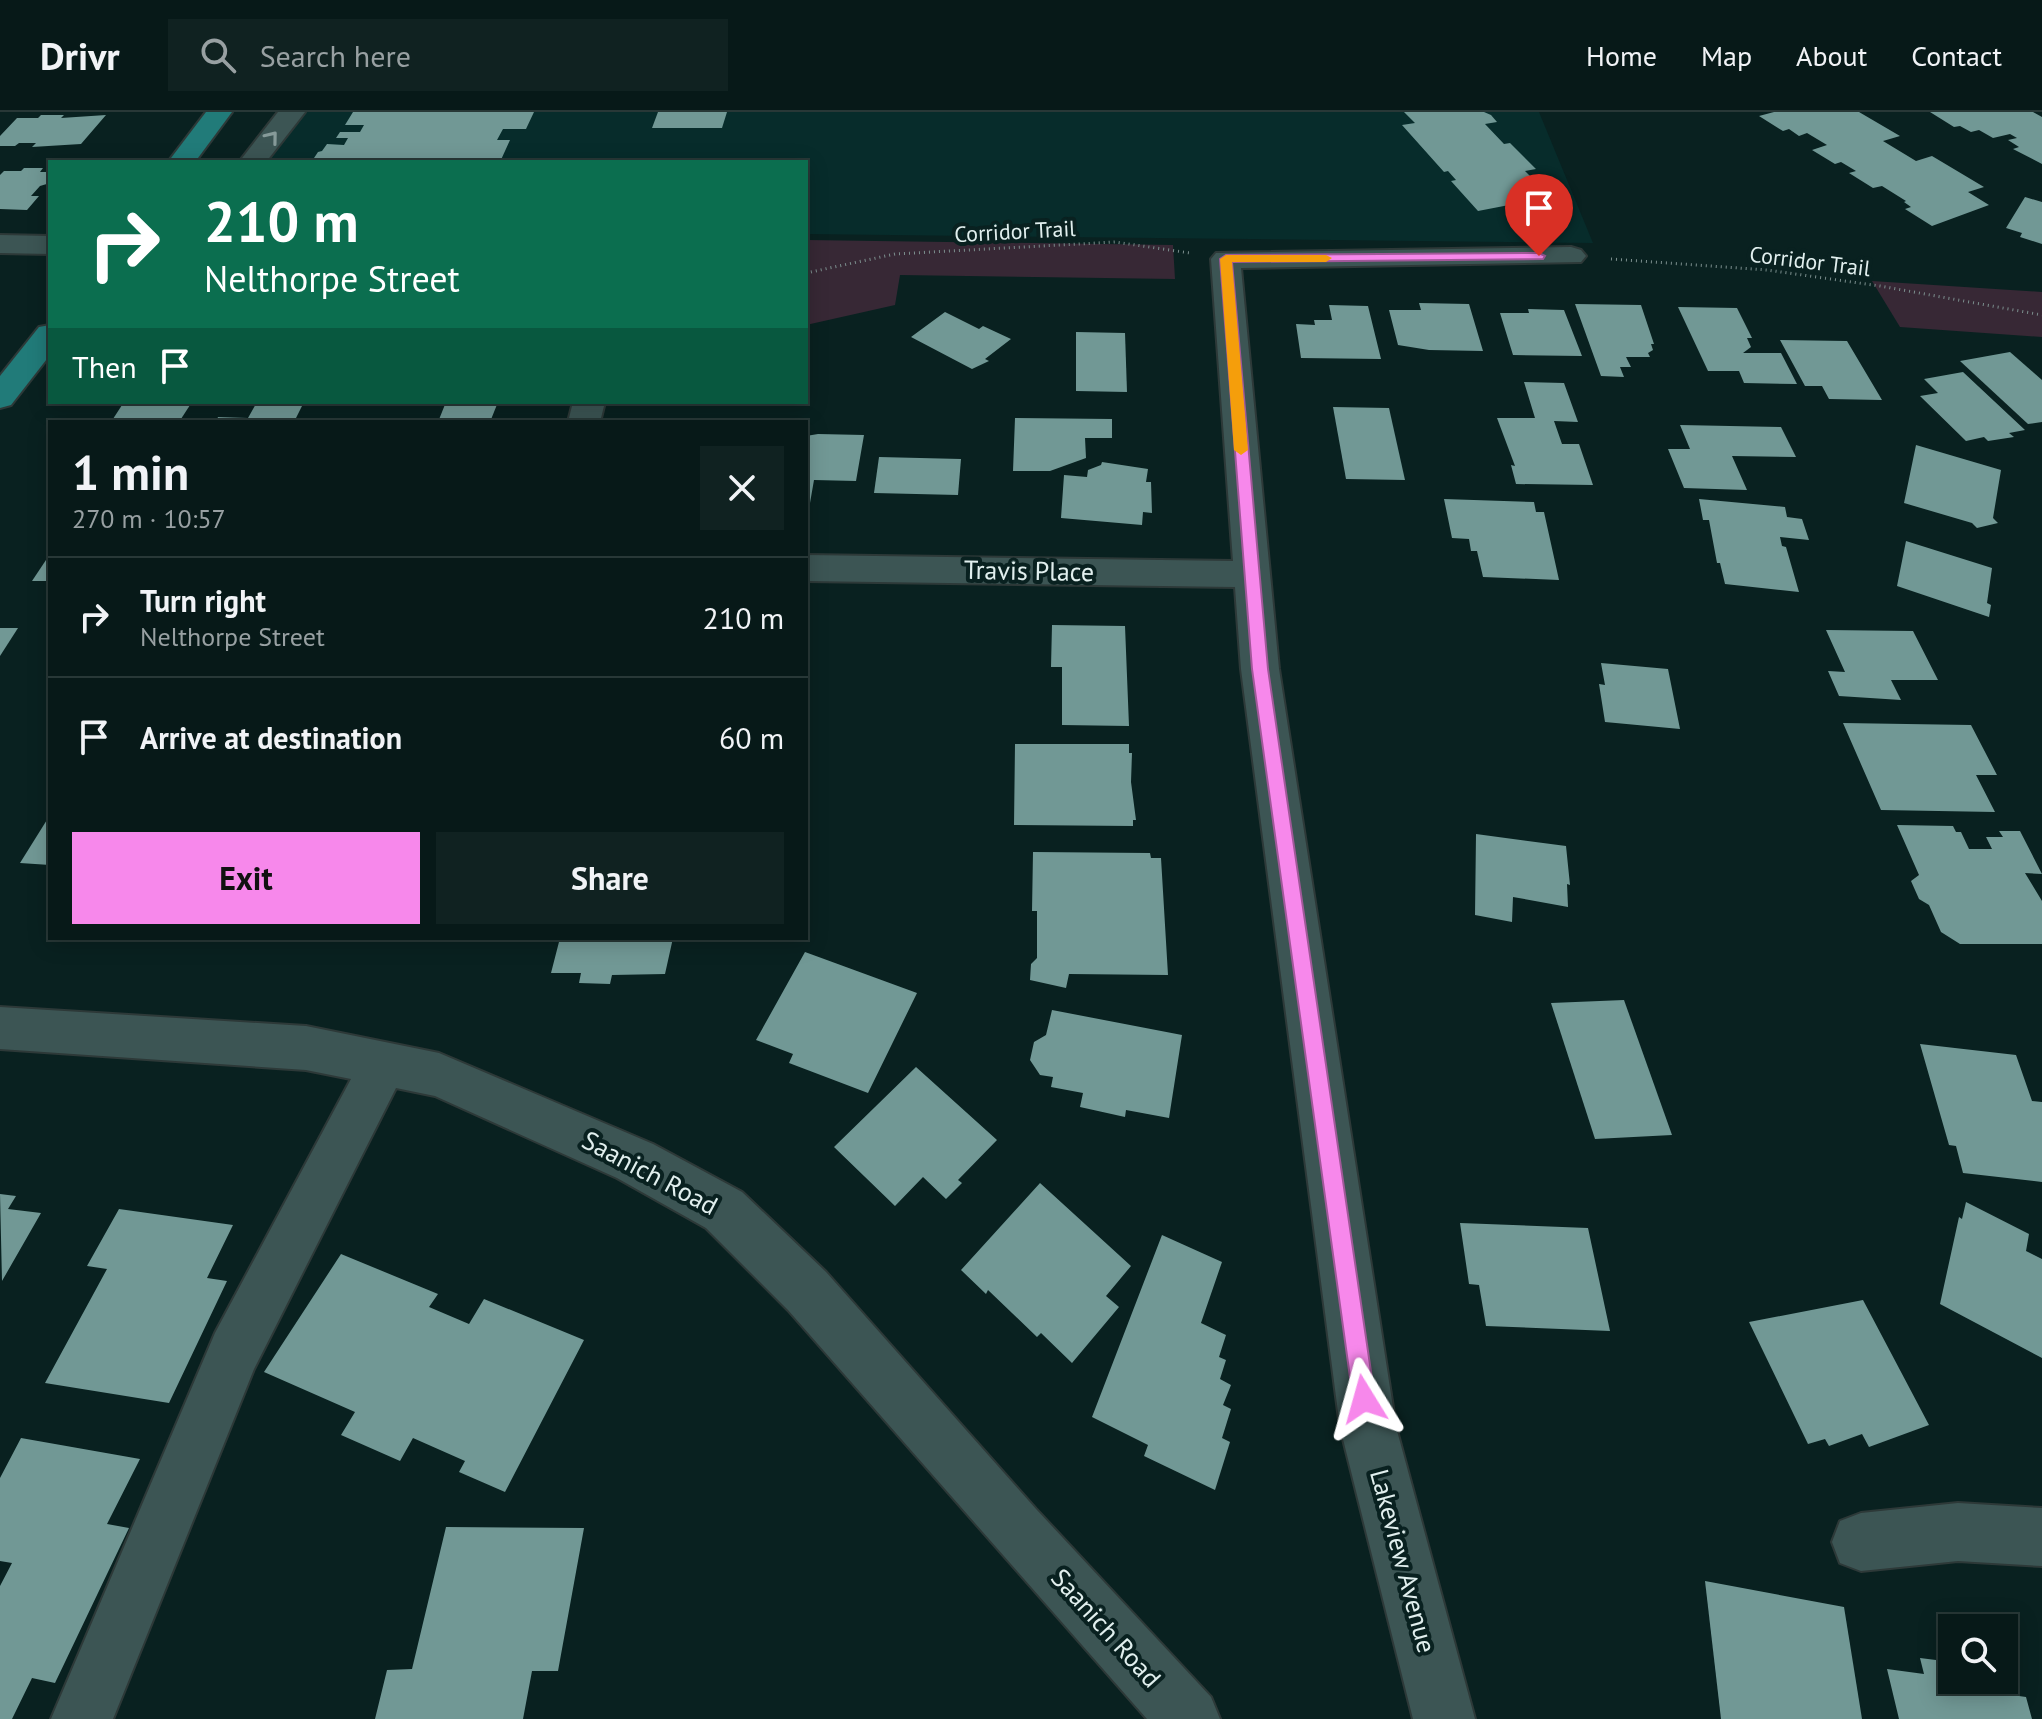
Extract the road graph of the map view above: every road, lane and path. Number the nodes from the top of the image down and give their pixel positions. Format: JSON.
{"nodes":[{"id":1,"x":219,"y":112,"type":"edge"},
{"id":2,"x":292,"y":112,"type":"edge"},
{"id":3,"x":183,"y":160,"type":"edge"},
{"id":4,"x":254,"y":160,"type":"edge"},
{"id":5,"x":0,"y":244,"type":"edge"},
{"id":6,"x":48,"y":245,"type":"edge"},
{"id":7,"x":1571,"y":256,"type":"joint"},
{"id":8,"x":1226,"y":259,"type":"junction"},
{"id":9,"x":808,"y":273,"type":"edge"},
{"id":10,"x":2042,"y":315,"type":"edge"},
{"id":11,"x":48,"y":337,"type":"edge"},
{"id":12,"x":0,"y":398,"type":"edge"},
{"id":13,"x":808,"y":568,"type":"edge"},
{"id":14,"x":1251,"y":574,"type":"junction"},
{"id":15,"x":0,"y":1028,"type":"edge"},
{"id":16,"x":384,"y":1064,"type":"junction"},
{"id":17,"x":2042,"y":1537,"type":"edge"},
{"id":18,"x":1861,"y":1542,"type":"dead end"},
{"id":19,"x":82,"y":1719,"type":"edge"},
{"id":20,"x":1189,"y":1719,"type":"edge"},
{"id":21,"x":1444,"y":1719,"type":"edge"}],
"edges":[{"from":1,"to":3,"type":"main road"},
{"from":4,"to":2,"type":"street","one_way":true},
{"from":5,"to":6,"type":"street"},
{"from":7,"to":8,"type":"street"},
{"from":7,"to":10,"type":"path","name":"Corridor Trail"},
{"from":8,"to":9,"type":"path","name":"Corridor Trail"},
{"from":8,"to":14,"type":"street","name":"Lakeview Avenue"},
{"from":11,"to":12,"type":"main road"},
{"from":13,"to":14,"type":"street","name":"Travis Place"},
{"from":14,"to":21,"type":"street","name":"Lakeview Avenue"},
{"from":15,"to":16,"type":"street","name":"Saanich Road"},
{"from":16,"to":19,"type":"street"},
{"from":16,"to":20,"type":"street","name":"Saanich Road"},
{"from":17,"to":18,"type":"street"}]}
